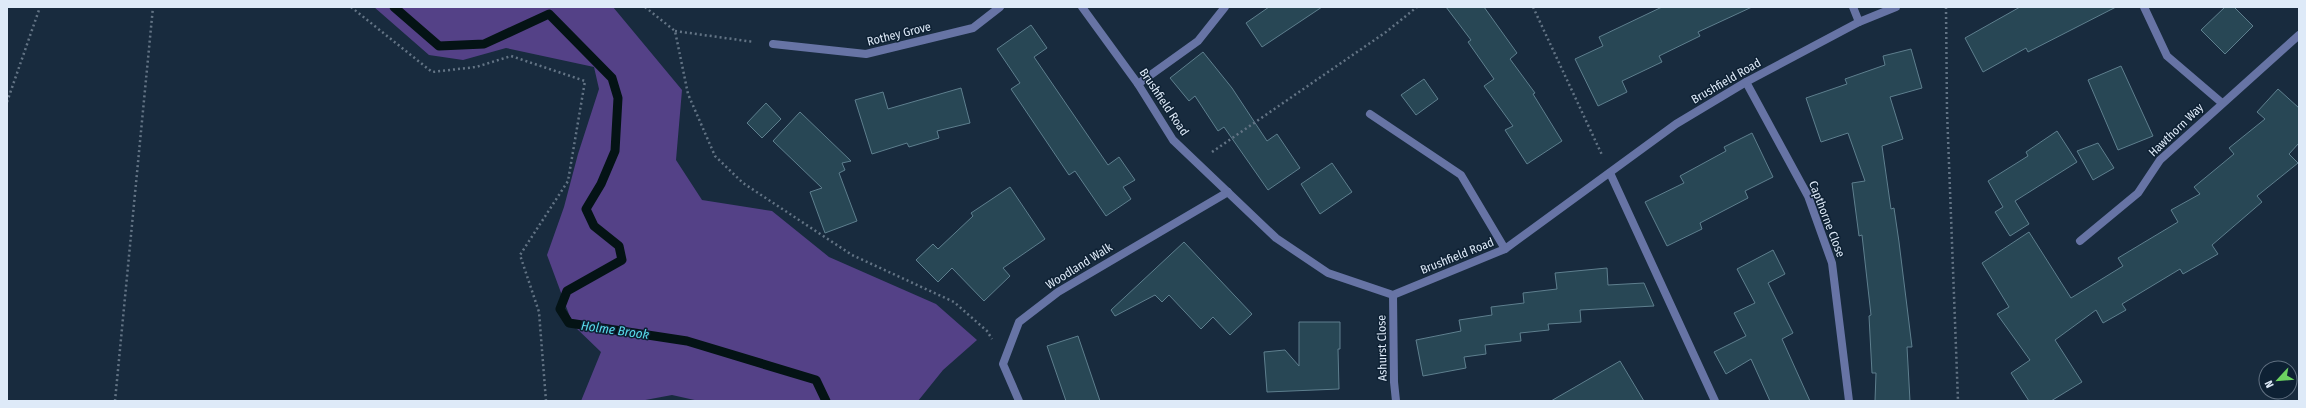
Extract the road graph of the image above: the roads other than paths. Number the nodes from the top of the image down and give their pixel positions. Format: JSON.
{"nodes":[{"id":1,"x":1000,"y":7,"type":"edge"},
{"id":2,"x":1082,"y":7,"type":"edge"},
{"id":3,"x":1225,"y":7,"type":"edge"},
{"id":4,"x":1853,"y":7,"type":"edge"},
{"id":5,"x":1896,"y":7,"type":"edge"},
{"id":6,"x":2144,"y":7,"type":"edge"},
{"id":7,"x":1858,"y":22,"type":"junction"},
{"id":8,"x":2299,"y":35,"type":"edge"},
{"id":9,"x":773,"y":44,"type":"road end"},
{"id":10,"x":1746,"y":82,"type":"junction"},
{"id":11,"x":1138,"y":84,"type":"junction"},
{"id":12,"x":2222,"y":103,"type":"junction"},
{"id":13,"x":1370,"y":114,"type":"dead end"},
{"id":14,"x":1610,"y":174,"type":"junction"},
{"id":15,"x":1228,"y":192,"type":"junction"},
{"id":16,"x":2080,"y":241,"type":"dead end"},
{"id":17,"x":1505,"y":249,"type":"junction"},
{"id":18,"x":1393,"y":295,"type":"junction"},
{"id":19,"x":1019,"y":401,"type":"edge"},
{"id":20,"x":1396,"y":401,"type":"edge"},
{"id":21,"x":1716,"y":401,"type":"edge"},
{"id":22,"x":1849,"y":401,"type":"edge"}],
"edges":[{"from":1,"to":9,"type":"street","name":"Rothey Grove"},
{"from":2,"to":11,"type":"street","name":"Brushfield Road"},
{"from":3,"to":11,"type":"street"},
{"from":4,"to":7,"type":"street"},
{"from":5,"to":7,"type":"street","name":"Brushfield Road"},
{"from":6,"to":12,"type":"street","name":"Hawthorn Way"},
{"from":7,"to":10,"type":"street","name":"Brushfield Road"},
{"from":8,"to":12,"type":"street","name":"Hawthorn Way"},
{"from":10,"to":14,"type":"street","name":"Brushfield Road"},
{"from":10,"to":22,"type":"street","name":"Capthorne Close"},
{"from":11,"to":15,"type":"street","name":"Brushfield Road"},
{"from":12,"to":16,"type":"street","name":"Hawthorn Way"},
{"from":13,"to":17,"type":"street"},
{"from":14,"to":17,"type":"street","name":"Brushfield Road"},
{"from":14,"to":21,"type":"street"},
{"from":15,"to":18,"type":"street","name":"Brushfield Road"},
{"from":15,"to":19,"type":"street","name":"Woodland Walk"},
{"from":17,"to":18,"type":"street","name":"Brushfield Road"},
{"from":18,"to":20,"type":"street","name":"Ashurst Close"}]}
